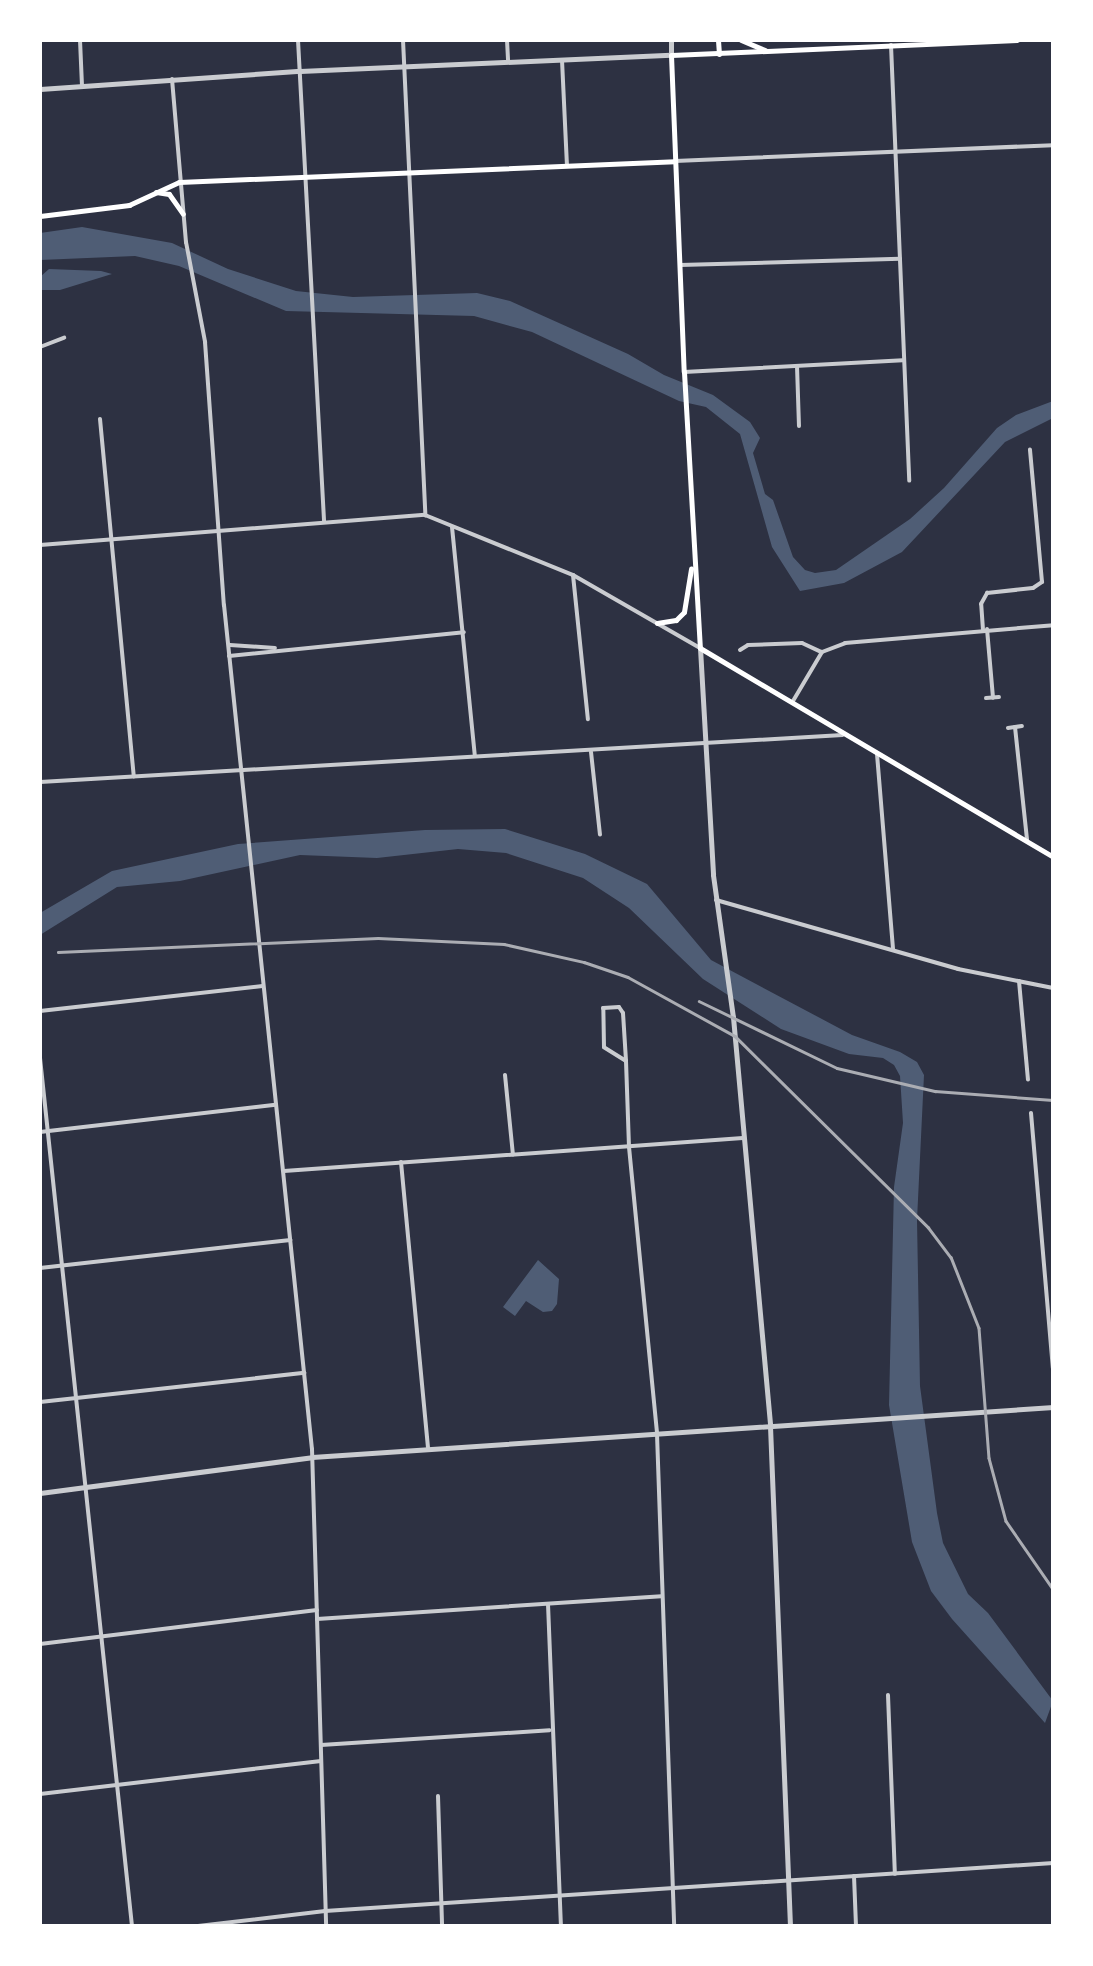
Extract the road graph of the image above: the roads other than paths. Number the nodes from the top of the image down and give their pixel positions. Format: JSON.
{"nodes":[{"id":1,"x":80,"y":40,"type":"edge"},
{"id":2,"x":298,"y":40,"type":"edge"},
{"id":3,"x":403,"y":40,"type":"edge"},
{"id":4,"x":507,"y":40,"type":"edge"},
{"id":5,"x":671,"y":40,"type":"edge"},
{"id":6,"x":718,"y":40,"type":"edge"},
{"id":7,"x":741,"y":40,"type":"edge"},
{"id":8,"x":827,"y":40,"type":"edge"},
{"id":9,"x":1017,"y":40,"type":"edge"},
{"id":10,"x":933,"y":41,"type":"edge"},
{"id":11,"x":891,"y":45,"type":"junction"},
{"id":12,"x":828,"y":49,"type":"junction"},
{"id":13,"x":772,"y":52,"type":"junction"},
{"id":14,"x":719,"y":54,"type":"junction"},
{"id":15,"x":672,"y":55,"type":"junction"},
{"id":16,"x":562,"y":60,"type":"junction"},
{"id":17,"x":508,"y":62,"type":"junction"},
{"id":18,"x":404,"y":67,"type":"junction"},
{"id":19,"x":300,"y":71,"type":"junction"},
{"id":20,"x":172,"y":78,"type":"junction"},
{"id":21,"x":82,"y":85,"type":"junction"},
{"id":22,"x":40,"y":89,"type":"edge"},
{"id":23,"x":1053,"y":146,"type":"edge"},
{"id":24,"x":896,"y":150,"type":"junction"},
{"id":25,"x":676,"y":161,"type":"junction"},
{"id":26,"x":567,"y":166,"type":"junction"},
{"id":27,"x":409,"y":172,"type":"junction"},
{"id":28,"x":304,"y":176,"type":"junction"},
{"id":29,"x":179,"y":182,"type":"junction"},
{"id":30,"x":153,"y":192,"type":"junction"},
{"id":31,"x":183,"y":214,"type":"junction"},
{"id":32,"x":40,"y":216,"type":"edge"},
{"id":33,"x":900,"y":259,"type":"junction"},
{"id":34,"x":680,"y":266,"type":"junction"},
{"id":35,"x":64,"y":338,"type":"dead end"},
{"id":36,"x":40,"y":347,"type":"edge"},
{"id":37,"x":904,"y":360,"type":"junction"},
{"id":38,"x":797,"y":366,"type":"junction"},
{"id":39,"x":684,"y":376,"type":"junction"},
{"id":40,"x":100,"y":418,"type":"dead end"},
{"id":41,"x":799,"y":426,"type":"dead end"},
{"id":42,"x":1030,"y":450,"type":"dead end"},
{"id":43,"x":908,"y":481,"type":"dead end"},
{"id":44,"x":425,"y":515,"type":"junction"},
{"id":45,"x":324,"y":521,"type":"junction"},
{"id":46,"x":452,"y":527,"type":"junction"},
{"id":47,"x":218,"y":530,"type":"junction"},
{"id":48,"x":112,"y":538,"type":"junction"},
{"id":49,"x":40,"y":545,"type":"edge"},
{"id":50,"x":693,"y":552,"type":"junction"},
{"id":51,"x":574,"y":575,"type":"junction"},
{"id":52,"x":657,"y":623,"type":"junction"},
{"id":53,"x":1053,"y":624,"type":"edge"},
{"id":54,"x":985,"y":629,"type":"junction"},
{"id":55,"x":464,"y":632,"type":"junction"},
{"id":56,"x":228,"y":645,"type":"junction"},
{"id":57,"x":700,"y":648,"type":"junction"},
{"id":58,"x":280,"y":649,"type":"junction"},
{"id":59,"x":740,"y":650,"type":"dead end"},
{"id":60,"x":822,"y":652,"type":"junction"},
{"id":61,"x":229,"y":656,"type":"junction"},
{"id":62,"x":986,"y":698,"type":"dead end"},
{"id":63,"x":791,"y":704,"type":"junction"},
{"id":64,"x":588,"y":719,"type":"dead end"},
{"id":65,"x":1022,"y":726,"type":"dead end"},
{"id":66,"x":843,"y":734,"type":"junction"},
{"id":67,"x":705,"y":744,"type":"junction"},
{"id":68,"x":591,"y":752,"type":"junction"},
{"id":69,"x":877,"y":754,"type":"junction"},
{"id":70,"x":475,"y":757,"type":"junction"},
{"id":71,"x":242,"y":769,"type":"junction"},
{"id":72,"x":134,"y":776,"type":"junction"},
{"id":73,"x":40,"y":782,"type":"edge"},
{"id":74,"x":600,"y":835,"type":"dead end"},
{"id":75,"x":1027,"y":840,"type":"junction"},
{"id":76,"x":1053,"y":857,"type":"edge"},
{"id":77,"x":716,"y":900,"type":"junction"},
{"id":78,"x":894,"y":949,"type":"junction"},
{"id":79,"x":1019,"y":981,"type":"junction"},
{"id":80,"x":263,"y":986,"type":"junction"},
{"id":81,"x":1053,"y":988,"type":"edge"},
{"id":82,"x":40,"y":1010,"type":"edge"},
{"id":83,"x":40,"y":1058,"type":"edge"},
{"id":84,"x":626,"y":1061,"type":"junction"},
{"id":85,"x":505,"y":1075,"type":"dead end"},
{"id":86,"x":1028,"y":1080,"type":"dead end"},
{"id":87,"x":276,"y":1105,"type":"junction"},
{"id":88,"x":1031,"y":1113,"type":"dead end"},
{"id":89,"x":43,"y":1132,"type":"edge"},
{"id":90,"x":744,"y":1138,"type":"junction"},
{"id":91,"x":630,"y":1147,"type":"junction"},
{"id":92,"x":512,"y":1155,"type":"junction"},
{"id":93,"x":400,"y":1162,"type":"junction"},
{"id":94,"x":284,"y":1170,"type":"junction"},
{"id":95,"x":290,"y":1240,"type":"junction"},
{"id":96,"x":61,"y":1266,"type":"junction"},
{"id":97,"x":40,"y":1268,"type":"edge"},
{"id":98,"x":1053,"y":1368,"type":"edge"},
{"id":99,"x":304,"y":1373,"type":"junction"},
{"id":100,"x":75,"y":1398,"type":"junction"},
{"id":101,"x":40,"y":1402,"type":"edge"},
{"id":102,"x":1053,"y":1407,"type":"edge"},
{"id":103,"x":770,"y":1426,"type":"junction"},
{"id":104,"x":657,"y":1434,"type":"junction"},
{"id":105,"x":428,"y":1449,"type":"junction"},
{"id":106,"x":312,"y":1457,"type":"junction"},
{"id":107,"x":86,"y":1487,"type":"junction"},
{"id":108,"x":40,"y":1492,"type":"edge"},
{"id":109,"x":662,"y":1596,"type":"junction"},
{"id":110,"x":548,"y":1604,"type":"junction"},
{"id":111,"x":317,"y":1610,"type":"junction"},
{"id":112,"x":317,"y":1620,"type":"junction"},
{"id":113,"x":102,"y":1636,"type":"junction"},
{"id":114,"x":40,"y":1644,"type":"edge"},
{"id":115,"x":888,"y":1695,"type":"dead end"},
{"id":116,"x":552,"y":1730,"type":"junction"},
{"id":117,"x":321,"y":1745,"type":"junction"},
{"id":118,"x":321,"y":1760,"type":"junction"},
{"id":119,"x":117,"y":1784,"type":"junction"},
{"id":120,"x":40,"y":1794,"type":"edge"},
{"id":121,"x":438,"y":1796,"type":"dead end"},
{"id":122,"x":1053,"y":1863,"type":"edge"},
{"id":123,"x":896,"y":1874,"type":"junction"},
{"id":124,"x":854,"y":1876,"type":"junction"},
{"id":125,"x":788,"y":1880,"type":"junction"},
{"id":126,"x":673,"y":1888,"type":"junction"},
{"id":127,"x":560,"y":1896,"type":"junction"},
{"id":128,"x":441,"y":1904,"type":"junction"},
{"id":129,"x":326,"y":1911,"type":"junction"},
{"id":130,"x":132,"y":1926,"type":"edge"},
{"id":131,"x":198,"y":1926,"type":"edge"},
{"id":132,"x":326,"y":1926,"type":"edge"},
{"id":133,"x":442,"y":1926,"type":"edge"},
{"id":134,"x":561,"y":1926,"type":"edge"},
{"id":135,"x":674,"y":1926,"type":"edge"},
{"id":136,"x":790,"y":1926,"type":"edge"},
{"id":137,"x":856,"y":1926,"type":"edge"}],
"edges":[{"from":1,"to":21,"type":"street"},
{"from":2,"to":19,"type":"street"},
{"from":3,"to":18,"type":"street"},
{"from":4,"to":17,"type":"street"},
{"from":5,"to":15,"type":"street"},
{"from":6,"to":14,"type":"main road"},
{"from":7,"to":13,"type":"main road"},
{"from":8,"to":12,"type":"main road"},
{"from":9,"to":10,"type":"main road"},
{"from":10,"to":11,"type":"main road"},
{"from":11,"to":12,"type":"main road"},
{"from":11,"to":24,"type":"street"},
{"from":12,"to":13,"type":"main road"},
{"from":13,"to":14,"type":"main road"},
{"from":14,"to":15,"type":"main road"},
{"from":15,"to":16,"type":"street"},
{"from":15,"to":25,"type":"main road"},
{"from":16,"to":17,"type":"street"},
{"from":16,"to":26,"type":"street"},
{"from":17,"to":18,"type":"street"},
{"from":18,"to":19,"type":"street"},
{"from":18,"to":27,"type":"street"},
{"from":19,"to":20,"type":"street"},
{"from":19,"to":28,"type":"street"},
{"from":20,"to":21,"type":"street"},
{"from":20,"to":29,"type":"street"},
{"from":21,"to":22,"type":"street"},
{"from":23,"to":24,"type":"street"},
{"from":24,"to":25,"type":"street"},
{"from":24,"to":33,"type":"street"},
{"from":25,"to":26,"type":"main road"},
{"from":25,"to":34,"type":"main road"},
{"from":26,"to":27,"type":"main road"},
{"from":27,"to":28,"type":"main road"},
{"from":27,"to":44,"type":"street"},
{"from":28,"to":29,"type":"main road"},
{"from":28,"to":45,"type":"street"},
{"from":29,"to":30,"type":"main road"},
{"from":29,"to":31,"type":"street"},
{"from":30,"to":31,"type":"main road"},
{"from":30,"to":32,"type":"main road"},
{"from":31,"to":47,"type":"street"},
{"from":33,"to":34,"type":"street"},
{"from":33,"to":37,"type":"street"},
{"from":34,"to":39,"type":"main road"},
{"from":35,"to":36,"type":"street"},
{"from":37,"to":38,"type":"street"},
{"from":37,"to":43,"type":"street"},
{"from":38,"to":39,"type":"street"},
{"from":38,"to":41,"type":"street"},
{"from":39,"to":50,"type":"main road"},
{"from":40,"to":48,"type":"street"},
{"from":42,"to":54,"type":"street"},
{"from":44,"to":45,"type":"street"},
{"from":44,"to":46,"type":"street"},
{"from":45,"to":47,"type":"street"},
{"from":46,"to":51,"type":"street"},
{"from":46,"to":55,"type":"street"},
{"from":47,"to":48,"type":"street"},
{"from":47,"to":56,"type":"street"},
{"from":48,"to":49,"type":"street"},
{"from":48,"to":72,"type":"street"},
{"from":50,"to":52,"type":"main road"},
{"from":50,"to":57,"type":"main road"},
{"from":51,"to":52,"type":"street"},
{"from":51,"to":64,"type":"street"},
{"from":52,"to":57,"type":"street"},
{"from":53,"to":54,"type":"street"},
{"from":54,"to":60,"type":"street"},
{"from":54,"to":62,"type":"street"},
{"from":55,"to":58,"type":"street"},
{"from":55,"to":70,"type":"street"},
{"from":56,"to":58,"type":"street"},
{"from":56,"to":61,"type":"street"},
{"from":57,"to":63,"type":"main road"},
{"from":57,"to":67,"type":"street"},
{"from":58,"to":61,"type":"street"},
{"from":59,"to":60,"type":"street"},
{"from":60,"to":63,"type":"street"},
{"from":61,"to":71,"type":"street"},
{"from":63,"to":66,"type":"main road"},
{"from":65,"to":75,"type":"street"},
{"from":66,"to":67,"type":"street"},
{"from":66,"to":69,"type":"main road"},
{"from":67,"to":68,"type":"street"},
{"from":67,"to":77,"type":"street"},
{"from":68,"to":70,"type":"street"},
{"from":68,"to":74,"type":"street"},
{"from":69,"to":75,"type":"main road"},
{"from":69,"to":78,"type":"street"},
{"from":70,"to":71,"type":"street"},
{"from":71,"to":72,"type":"street"},
{"from":71,"to":80,"type":"street"},
{"from":72,"to":73,"type":"street"},
{"from":75,"to":76,"type":"main road"},
{"from":77,"to":78,"type":"street"},
{"from":77,"to":90,"type":"street"},
{"from":78,"to":79,"type":"street"},
{"from":79,"to":81,"type":"street"},
{"from":79,"to":86,"type":"street"},
{"from":80,"to":82,"type":"street"},
{"from":80,"to":87,"type":"street"},
{"from":83,"to":89,"type":"street"},
{"from":84,"to":84,"type":"street"},
{"from":84,"to":91,"type":"street"},
{"from":85,"to":92,"type":"street"},
{"from":87,"to":89,"type":"street"},
{"from":87,"to":94,"type":"street"},
{"from":88,"to":98,"type":"street"},
{"from":89,"to":96,"type":"street"},
{"from":90,"to":91,"type":"street"},
{"from":90,"to":103,"type":"street"},
{"from":91,"to":92,"type":"street"},
{"from":91,"to":104,"type":"street"},
{"from":92,"to":93,"type":"street"},
{"from":93,"to":94,"type":"street"},
{"from":93,"to":105,"type":"street"},
{"from":94,"to":95,"type":"street"},
{"from":95,"to":96,"type":"street"},
{"from":95,"to":99,"type":"street"},
{"from":96,"to":97,"type":"street"},
{"from":96,"to":100,"type":"street"},
{"from":99,"to":100,"type":"street"},
{"from":99,"to":106,"type":"street"},
{"from":100,"to":101,"type":"street"},
{"from":100,"to":107,"type":"street"},
{"from":102,"to":103,"type":"street"},
{"from":103,"to":104,"type":"street"},
{"from":103,"to":125,"type":"street"},
{"from":104,"to":105,"type":"street"},
{"from":104,"to":109,"type":"street"},
{"from":105,"to":106,"type":"street"},
{"from":106,"to":107,"type":"street"},
{"from":106,"to":111,"type":"street"},
{"from":107,"to":108,"type":"street"},
{"from":107,"to":113,"type":"street"},
{"from":109,"to":110,"type":"street"},
{"from":109,"to":126,"type":"street"},
{"from":110,"to":112,"type":"street"},
{"from":110,"to":116,"type":"street"},
{"from":111,"to":112,"type":"street"},
{"from":111,"to":113,"type":"street"},
{"from":112,"to":117,"type":"street"},
{"from":113,"to":114,"type":"street"},
{"from":113,"to":119,"type":"street"},
{"from":115,"to":123,"type":"street"},
{"from":116,"to":117,"type":"street"},
{"from":116,"to":127,"type":"street"},
{"from":117,"to":118,"type":"street"},
{"from":118,"to":119,"type":"street"},
{"from":118,"to":129,"type":"street"},
{"from":119,"to":120,"type":"street"},
{"from":119,"to":130,"type":"street"},
{"from":121,"to":128,"type":"street"},
{"from":122,"to":123,"type":"street"},
{"from":123,"to":124,"type":"street"},
{"from":124,"to":125,"type":"street"},
{"from":124,"to":137,"type":"street"},
{"from":125,"to":126,"type":"street"},
{"from":125,"to":136,"type":"street"},
{"from":126,"to":127,"type":"street"},
{"from":126,"to":135,"type":"street"},
{"from":127,"to":128,"type":"street"},
{"from":127,"to":134,"type":"street"},
{"from":128,"to":129,"type":"street"},
{"from":128,"to":133,"type":"street"},
{"from":129,"to":131,"type":"street"},
{"from":129,"to":132,"type":"street"}]}
